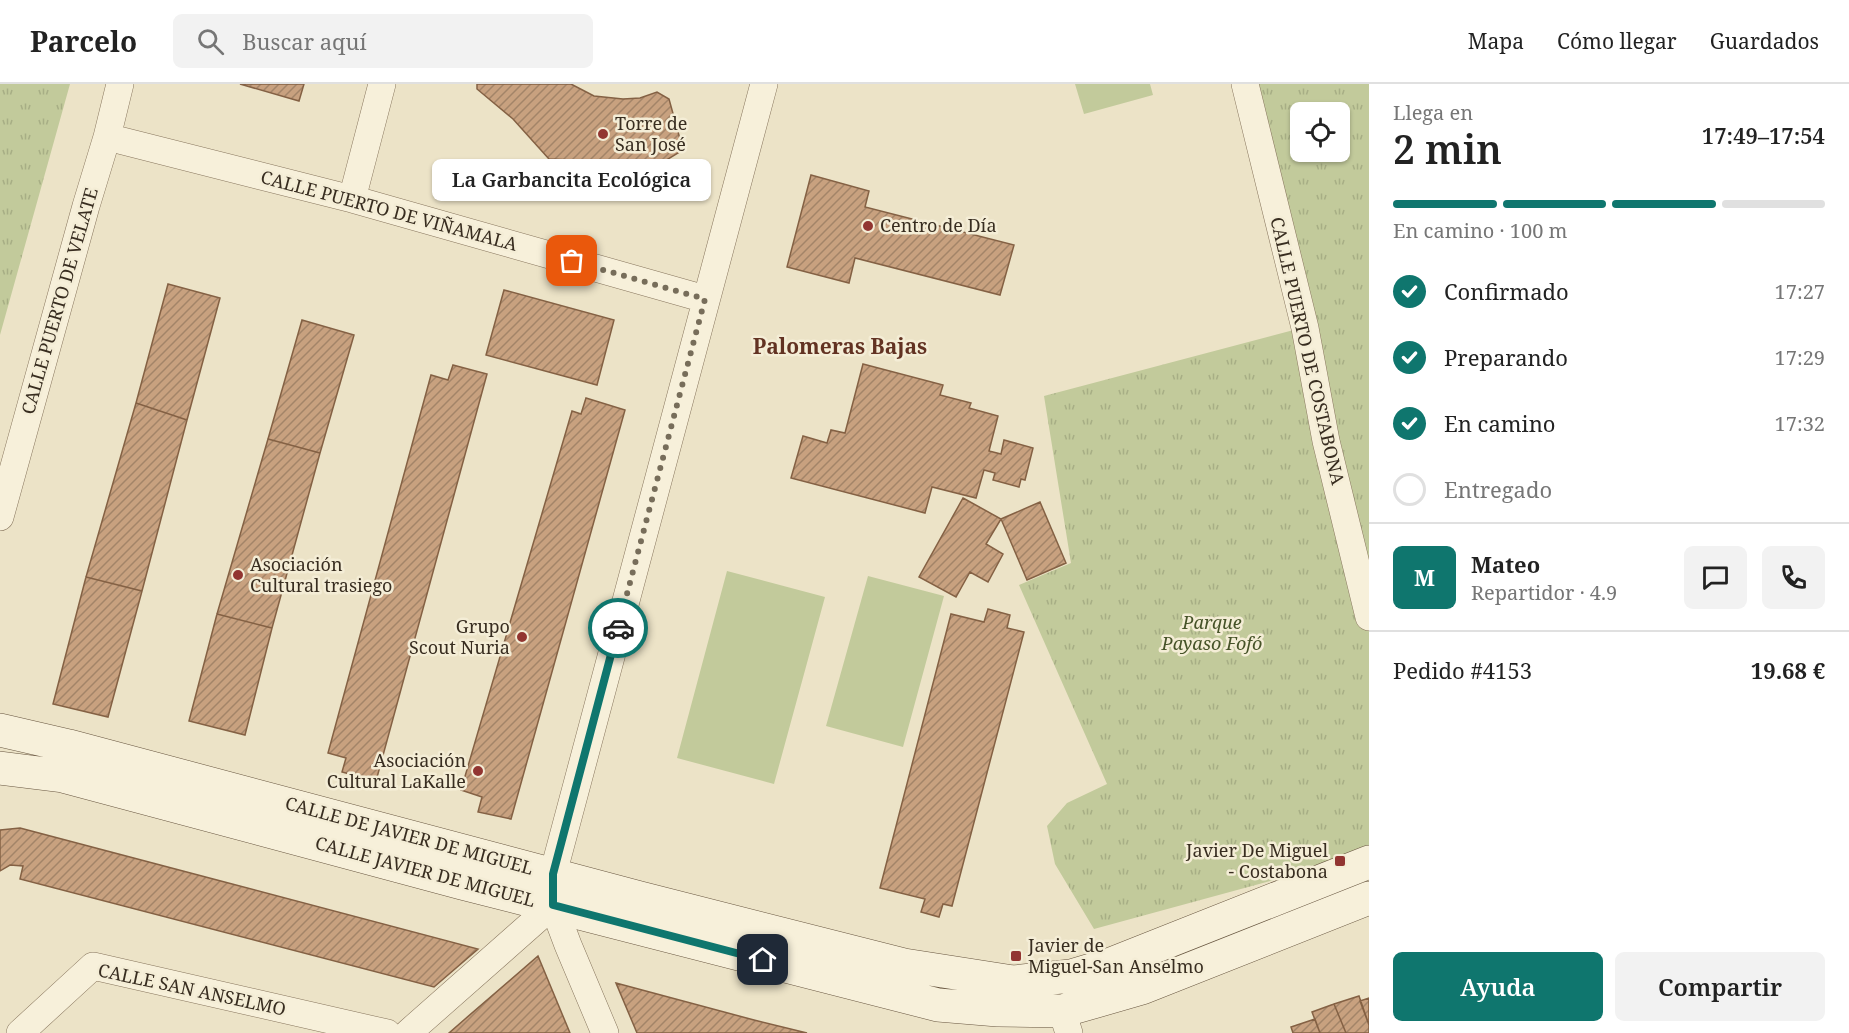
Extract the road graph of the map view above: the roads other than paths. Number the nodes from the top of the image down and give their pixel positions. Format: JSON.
{"nodes":[{"id":1,"x":120,"y":84,"type":"edge"},
{"id":2,"x":382,"y":84,"type":"edge"},
{"id":3,"x":764,"y":84,"type":"edge"},
{"id":4,"x":1245,"y":84,"type":"edge"},
{"id":5,"x":107,"y":136,"type":"junction"},
{"id":6,"x":352,"y":199,"type":"junction"},
{"id":7,"x":705,"y":299,"type":"junction"},
{"id":8,"x":0,"y":517,"type":"edge"},
{"id":9,"x":1369,"y":617,"type":"edge"},
{"id":10,"x":0,"y":730,"type":"edge"},
{"id":11,"x":0,"y":742,"type":"edge"},
{"id":12,"x":0,"y":751,"type":"edge"},
{"id":13,"x":0,"y":768,"type":"edge"},
{"id":14,"x":1369,"y":862,"type":"edge"},
{"id":15,"x":553,"y":890,"type":"junction"},
{"id":16,"x":1369,"y":898,"type":"edge"},
{"id":17,"x":1066,"y":1022,"type":"edge"},
{"id":18,"x":20,"y":1033,"type":"edge"},
{"id":19,"x":387,"y":1033,"type":"edge"},
{"id":20,"x":408,"y":1033,"type":"edge"},
{"id":21,"x":605,"y":1033,"type":"edge"}],
"edges":[{"from":1,"to":5,"type":"street","name":"CALLE PUERTO DE VELATE"},
{"from":2,"to":6,"type":"street"},
{"from":3,"to":7,"type":"street"},
{"from":4,"to":9,"type":"street","name":"CALLE PUERTO DE COSTABONA"},
{"from":5,"to":6,"type":"street","name":"CALLE PUERTO DE VIÑAMALA"},
{"from":5,"to":8,"type":"street","name":"CALLE PUERTO DE VELATE"},
{"from":6,"to":7,"type":"street","name":"CALLE PUERTO DE VIÑAMALA"},
{"from":7,"to":15,"type":"street"},
{"from":10,"to":15,"type":"street","name":"CALLE DE JAVIER DE MIGUEL"},
{"from":11,"to":12,"type":"street"},
{"from":13,"to":15,"type":"street","name":"CALLE JAVIER DE MIGUEL"},
{"from":14,"to":15,"type":"street","name":"CALLE DE JAVIER DE MIGUEL"},
{"from":15,"to":17,"type":"street","name":"CALLE JAVIER DE MIGUEL"},
{"from":15,"to":20,"type":"street"},
{"from":15,"to":21,"type":"street"},
{"from":16,"to":17,"type":"street","name":"CALLE JAVIER DE MIGUEL"},
{"from":18,"to":19,"type":"street","name":"CALLE SAN ANSELMO"}]}
